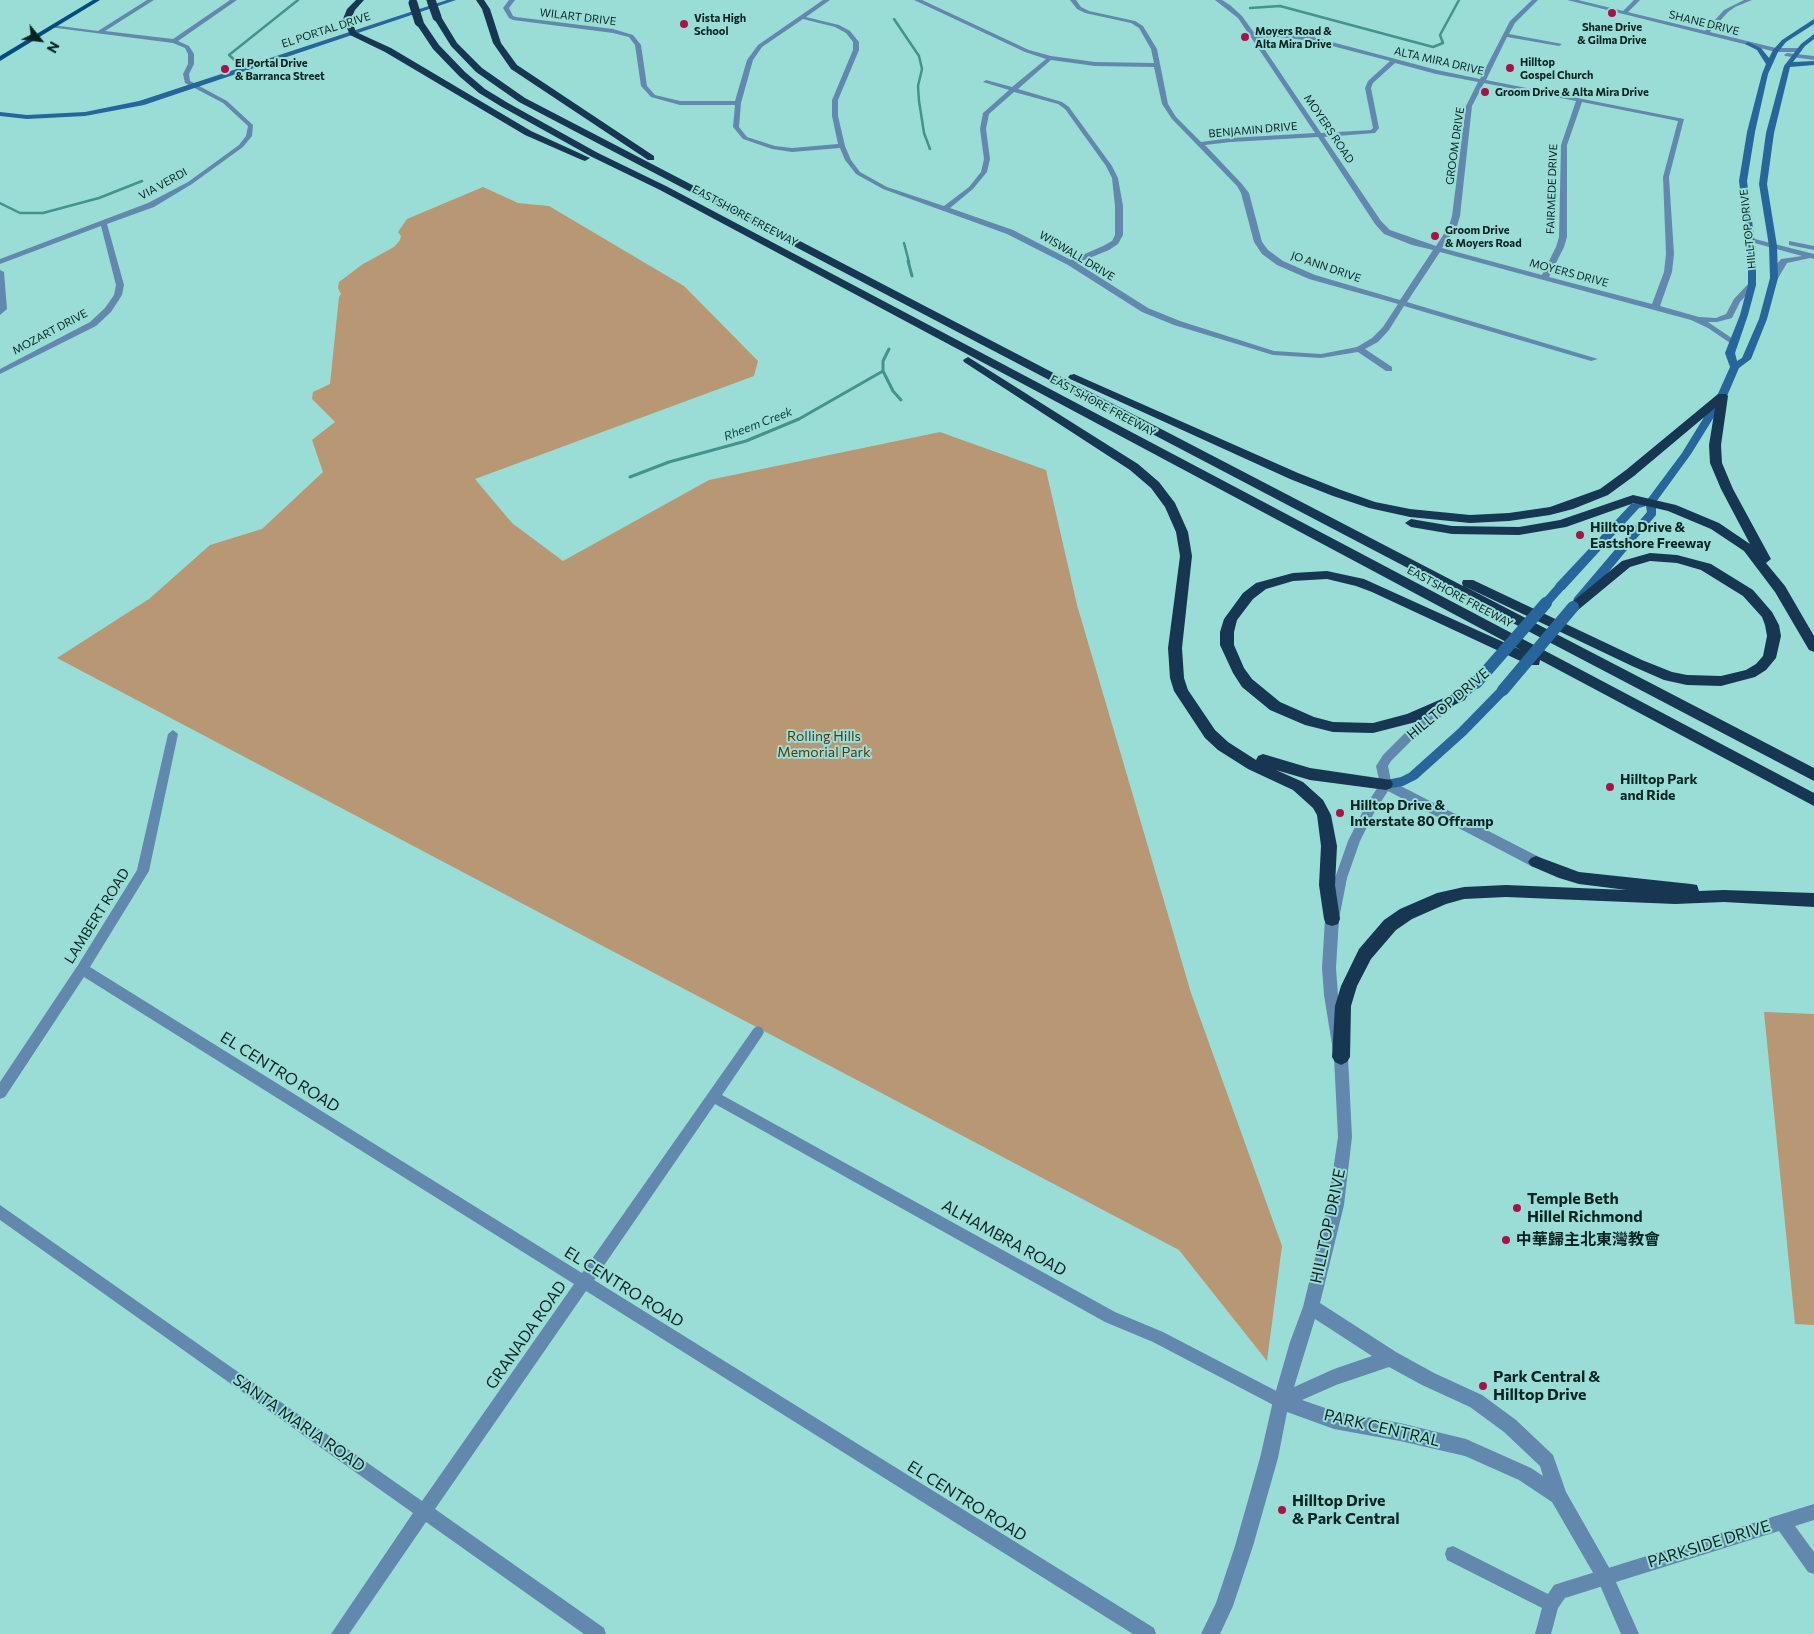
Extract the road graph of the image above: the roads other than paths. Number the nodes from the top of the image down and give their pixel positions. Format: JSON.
{"nodes":[{"id":1,"x":97,"y":0,"type":"edge"},
{"id":2,"x":151,"y":0,"type":"edge"},
{"id":3,"x":234,"y":0,"type":"edge"},
{"id":4,"x":360,"y":0,"type":"edge"},
{"id":5,"x":431,"y":0,"type":"edge"},
{"id":6,"x":453,"y":0,"type":"edge"},
{"id":7,"x":480,"y":0,"type":"edge"},
{"id":8,"x":512,"y":0,"type":"edge"},
{"id":9,"x":827,"y":0,"type":"edge"},
{"id":10,"x":917,"y":0,"type":"edge"},
{"id":11,"x":1073,"y":0,"type":"edge"},
{"id":12,"x":1218,"y":0,"type":"edge"},
{"id":13,"x":1535,"y":0,"type":"edge"},
{"id":14,"x":1570,"y":0,"type":"edge"},
{"id":15,"x":1637,"y":0,"type":"edge"},
{"id":16,"x":1749,"y":0,"type":"edge"},
{"id":17,"x":413,"y":1,"type":"edge"},
{"id":18,"x":1624,"y":13,"type":"junction"},
{"id":19,"x":800,"y":17,"type":"junction"},
{"id":20,"x":1814,"y":21,"type":"edge"},
{"id":21,"x":52,"y":27,"type":"junction"},
{"id":22,"x":100,"y":32,"type":"junction"},
{"id":23,"x":353,"y":33,"type":"junction"},
{"id":24,"x":1706,"y":34,"type":"junction"},
{"id":25,"x":1505,"y":35,"type":"junction"},
{"id":26,"x":1252,"y":36,"type":"junction"},
{"id":27,"x":1814,"y":36,"type":"edge"},
{"id":28,"x":174,"y":41,"type":"junction"},
{"id":29,"x":1783,"y":42,"type":"junction"},
{"id":30,"x":1559,"y":44,"type":"dead end"},
{"id":31,"x":1748,"y":44,"type":"junction"},
{"id":32,"x":1796,"y":50,"type":"junction"},
{"id":33,"x":1776,"y":53,"type":"junction"},
{"id":34,"x":1814,"y":56,"type":"edge"},
{"id":35,"x":1050,"y":58,"type":"junction"},
{"id":36,"x":0,"y":59,"type":"edge"},
{"id":37,"x":1394,"y":61,"type":"junction"},
{"id":38,"x":1769,"y":63,"type":"junction"},
{"id":39,"x":1814,"y":63,"type":"edge"},
{"id":40,"x":1157,"y":65,"type":"junction"},
{"id":41,"x":1787,"y":66,"type":"junction"},
{"id":42,"x":1481,"y":81,"type":"junction"},
{"id":43,"x":986,"y":82,"type":"dead end"},
{"id":44,"x":194,"y":85,"type":"junction"},
{"id":45,"x":1013,"y":89,"type":"junction"},
{"id":46,"x":1580,"y":100,"type":"junction"},
{"id":47,"x":738,"y":103,"type":"junction"},
{"id":48,"x":0,"y":114,"type":"edge"},
{"id":49,"x":1319,"y":135,"type":"junction"},
{"id":50,"x":1200,"y":144,"type":"junction"},
{"id":51,"x":842,"y":146,"type":"junction"},
{"id":52,"x":663,"y":188,"type":"junction"},
{"id":53,"x":710,"y":197,"type":"junction"},
{"id":54,"x":946,"y":208,"type":"junction"},
{"id":55,"x":104,"y":225,"type":"junction"},
{"id":56,"x":1750,"y":239,"type":"junction"},
{"id":57,"x":1772,"y":242,"type":"junction"},
{"id":58,"x":1814,"y":248,"type":"edge"},
{"id":59,"x":1437,"y":249,"type":"junction"},
{"id":60,"x":1814,"y":258,"type":"edge"},
{"id":61,"x":0,"y":262,"type":"edge"},
{"id":62,"x":1071,"y":263,"type":"junction"},
{"id":63,"x":0,"y":272,"type":"edge"},
{"id":64,"x":1544,"y":278,"type":"junction"},
{"id":65,"x":1774,"y":278,"type":"junction"},
{"id":66,"x":1752,"y":285,"type":"junction"},
{"id":67,"x":1402,"y":303,"type":"junction"},
{"id":68,"x":1655,"y":308,"type":"junction"},
{"id":69,"x":0,"y":313,"type":"edge"},
{"id":70,"x":907,"y":318,"type":"junction"},
{"id":71,"x":1694,"y":318,"type":"junction"},
{"id":72,"x":987,"y":342,"type":"junction"},
{"id":73,"x":1734,"y":343,"type":"junction"},
{"id":74,"x":1359,"y":349,"type":"junction"},
{"id":75,"x":1594,"y":359,"type":"dead end"},
{"id":76,"x":1734,"y":367,"type":"junction"},
{"id":77,"x":1389,"y":369,"type":"dead end"},
{"id":78,"x":0,"y":372,"type":"edge"},
{"id":79,"x":1722,"y":396,"type":"junction"},
{"id":80,"x":1294,"y":476,"type":"junction"},
{"id":81,"x":1651,"y":502,"type":"junction"},
{"id":82,"x":1295,"y":503,"type":"junction"},
{"id":83,"x":1780,"y":589,"type":"junction"},
{"id":84,"x":1573,"y":607,"type":"junction"},
{"id":85,"x":1814,"y":647,"type":"edge"},
{"id":86,"x":1460,"y":696,"type":"junction"},
{"id":87,"x":1196,"y":714,"type":"junction"},
{"id":88,"x":1660,"y":719,"type":"junction"},
{"id":89,"x":173,"y":734,"type":"dead end"},
{"id":90,"x":1814,"y":775,"type":"edge"},
{"id":91,"x":1386,"y":784,"type":"junction"},
{"id":92,"x":1814,"y":800,"type":"edge"},
{"id":93,"x":1536,"y":862,"type":"joint"},
{"id":94,"x":1724,"y":896,"type":"junction"},
{"id":95,"x":1814,"y":900,"type":"edge"},
{"id":96,"x":1332,"y":919,"type":"junction"},
{"id":97,"x":82,"y":969,"type":"junction"},
{"id":98,"x":758,"y":1032,"type":"dead end"},
{"id":99,"x":1340,"y":1057,"type":"junction"},
{"id":100,"x":0,"y":1093,"type":"edge"},
{"id":101,"x":714,"y":1097,"type":"junction"},
{"id":102,"x":0,"y":1212,"type":"edge"},
{"id":103,"x":584,"y":1282,"type":"junction"},
{"id":104,"x":1310,"y":1307,"type":"junction"},
{"id":105,"x":1390,"y":1358,"type":"junction"},
{"id":106,"x":1281,"y":1401,"type":"junction"},
{"id":107,"x":1558,"y":1496,"type":"junction"},
{"id":108,"x":424,"y":1511,"type":"junction"},
{"id":109,"x":1814,"y":1512,"type":"edge"},
{"id":110,"x":1782,"y":1522,"type":"junction"},
{"id":111,"x":1453,"y":1554,"type":"dead end"},
{"id":112,"x":1814,"y":1566,"type":"edge"},
{"id":113,"x":1605,"y":1577,"type":"junction"},
{"id":114,"x":1551,"y":1604,"type":"junction"},
{"id":115,"x":339,"y":1634,"type":"edge"},
{"id":116,"x":598,"y":1634,"type":"edge"},
{"id":117,"x":1148,"y":1634,"type":"edge"},
{"id":118,"x":1210,"y":1634,"type":"edge"},
{"id":119,"x":1544,"y":1634,"type":"edge"},
{"id":120,"x":1630,"y":1634,"type":"edge"}],
"edges":[{"from":1,"to":21,"type":"main road"},
{"from":2,"to":22,"type":"street"},
{"from":3,"to":28,"type":"street"},
{"from":4,"to":23,"type":"highway"},
{"from":5,"to":53,"type":"highway","name":"EASTSHORE FREEWAY","bridge":true},
{"from":6,"to":23,"type":"main road","name":"EL PORTAL DRIVE"},
{"from":7,"to":53,"type":"highway"},
{"from":8,"to":47,"type":"street","name":"WILART DRIVE"},
{"from":9,"to":19,"type":"street"},
{"from":10,"to":35,"type":"street"},
{"from":11,"to":40,"type":"street","name":"JO ANN DRIVE"},
{"from":12,"to":26,"type":"street","name":"MOYERS ROAD"},
{"from":13,"to":25,"type":"street","name":"GROOM DRIVE"},
{"from":14,"to":18,"type":"street","name":"SHANE DRIVE"},
{"from":15,"to":18,"type":"street"},
{"from":16,"to":24,"type":"street"},
{"from":17,"to":52,"type":"highway","name":"EASTSHORE FREEWAY","bridge":true},
{"from":18,"to":24,"type":"street","name":"SHANE DRIVE"},
{"from":19,"to":47,"type":"street"},
{"from":19,"to":51,"type":"street","name":"WISWALL DRIVE"},
{"from":20,"to":29,"type":"main road","name":"HILLTOP DRIVE"},
{"from":21,"to":22,"type":"street"},
{"from":21,"to":36,"type":"main road"},
{"from":22,"to":28,"type":"street"},
{"from":23,"to":44,"type":"main road","name":"EL PORTAL DRIVE"},
{"from":23,"to":52,"type":"highway"},
{"from":24,"to":31,"type":"street","name":"SHANE DRIVE"},
{"from":25,"to":30,"type":"street"},
{"from":25,"to":42,"type":"street","name":"GROOM DRIVE"},
{"from":26,"to":37,"type":"street","name":"ALTA MIRA DRIVE"},
{"from":26,"to":49,"type":"street","name":"MOYERS ROAD"},
{"from":27,"to":32,"type":"main road","name":"HILLTOP DRIVE"},
{"from":28,"to":44,"type":"street"},
{"from":29,"to":32,"type":"street","name":"SHANE DRIVE"},
{"from":29,"to":33,"type":"main road","name":"HILLTOP DRIVE"},
{"from":31,"to":33,"type":"street","name":"SHANE DRIVE"},
{"from":31,"to":38,"type":"main road"},
{"from":32,"to":33,"type":"street","name":"SHANE DRIVE"},
{"from":32,"to":34,"type":"street","name":"SHANE DRIVE"},
{"from":32,"to":34,"type":"main road"},
{"from":32,"to":39,"type":"street","name":"SHANE DRIVE"},
{"from":32,"to":41,"type":"main road","name":"HILLTOP DRIVE"},
{"from":33,"to":38,"type":"main road","name":"HILLTOP DRIVE"},
{"from":33,"to":41,"type":"street"},
{"from":35,"to":40,"type":"street"},
{"from":35,"to":45,"type":"street"},
{"from":37,"to":42,"type":"street","name":"ALTA MIRA DRIVE"},
{"from":37,"to":49,"type":"street","name":"BENJAMIN DRIVE"},
{"from":38,"to":56,"type":"main road","name":"HILLTOP DRIVE"},
{"from":39,"to":41,"type":"main road"},
{"from":40,"to":50,"type":"street","name":"JO ANN DRIVE"},
{"from":41,"to":57,"type":"main road","name":"HILLTOP DRIVE"},
{"from":42,"to":46,"type":"street","name":"ALTA MIRA DRIVE"},
{"from":42,"to":59,"type":"street","name":"GROOM DRIVE"},
{"from":43,"to":45,"type":"street"},
{"from":44,"to":48,"type":"main road","name":"EL PORTAL DRIVE"},
{"from":44,"to":55,"type":"street","name":"VIA VERDI"},
{"from":45,"to":54,"type":"street"},
{"from":45,"to":62,"type":"street"},
{"from":46,"to":64,"type":"street","name":"FAIRMEDE DRIVE"},
{"from":46,"to":68,"type":"street","name":"ALTA MIRA DRIVE"},
{"from":47,"to":51,"type":"street"},
{"from":49,"to":50,"type":"street","name":"BENJAMIN DRIVE"},
{"from":49,"to":59,"type":"street","name":"MOYERS ROAD"},
{"from":50,"to":67,"type":"street","name":"JO ANN DRIVE"},
{"from":51,"to":54,"type":"street","name":"WISWALL DRIVE"},
{"from":52,"to":70,"type":"highway","name":"EASTSHORE FREEWAY"},
{"from":53,"to":72,"type":"highway","name":"EASTSHORE FREEWAY"},
{"from":54,"to":62,"type":"street","name":"WISWALL DRIVE"},
{"from":55,"to":61,"type":"street","name":"VIA VERDI"},
{"from":55,"to":78,"type":"street","name":"MOZART DRIVE"},
{"from":56,"to":57,"type":"street"},
{"from":56,"to":66,"type":"main road","name":"HILLTOP DRIVE"},
{"from":57,"to":58,"type":"street"},
{"from":57,"to":60,"type":"street"},
{"from":57,"to":65,"type":"main road","name":"HILLTOP DRIVE"},
{"from":59,"to":64,"type":"street","name":"MOYERS DRIVE"},
{"from":59,"to":67,"type":"street","name":"WISWALL DRIVE"},
{"from":60,"to":65,"type":"street"},
{"from":62,"to":74,"type":"street","name":"WISWALL DRIVE"},
{"from":63,"to":69,"type":"street"},
{"from":64,"to":68,"type":"street","name":"MOYERS DRIVE"},
{"from":65,"to":76,"type":"main road","name":"HILLTOP DRIVE"},
{"from":66,"to":71,"type":"street"},
{"from":66,"to":73,"type":"main road","name":"HILLTOP DRIVE"},
{"from":67,"to":74,"type":"street","name":"WISWALL DRIVE"},
{"from":67,"to":75,"type":"street","name":"JO ANN DRIVE"},
{"from":68,"to":71,"type":"street","name":"MOYERS DRIVE"},
{"from":70,"to":87,"type":"highway"},
{"from":70,"to":88,"type":"highway","name":"EASTSHORE FREEWAY"},
{"from":71,"to":73,"type":"street"},
{"from":72,"to":80,"type":"highway"},
{"from":72,"to":82,"type":"highway","name":"EASTSHORE FREEWAY"},
{"from":73,"to":76,"type":"main road","name":"HILLTOP DRIVE"},
{"from":74,"to":77,"type":"street"},
{"from":76,"to":79,"type":"main road","name":"HILLTOP DRIVE"},
{"from":79,"to":80,"type":"highway"},
{"from":79,"to":81,"type":"main road","name":"HILLTOP DRIVE"},
{"from":79,"to":83,"type":"highway"},
{"from":80,"to":81,"type":"highway"},
{"from":81,"to":83,"type":"highway"},
{"from":81,"to":84,"type":"main road","name":"HILLTOP DRIVE"},
{"from":81,"to":86,"type":"main road","name":"HILLTOP DRIVE","bridge":true},
{"from":82,"to":84,"type":"highway"},
{"from":82,"to":90,"type":"highway","name":"EASTSHORE FREEWAY"},
{"from":83,"to":85,"type":"highway"},
{"from":84,"to":91,"type":"main road","name":"HILLTOP DRIVE","bridge":true},
{"from":86,"to":88,"type":"highway"},
{"from":86,"to":91,"type":"street","name":"HILLTOP DRIVE"},
{"from":87,"to":91,"type":"highway"},
{"from":87,"to":96,"type":"highway"},
{"from":88,"to":92,"type":"highway","name":"EASTSHORE FREEWAY"},
{"from":89,"to":97,"type":"street","name":"LAMBERT ROAD"},
{"from":91,"to":93,"type":"street"},
{"from":91,"to":96,"type":"street","name":"HILLTOP DRIVE"},
{"from":93,"to":94,"type":"highway"},
{"from":94,"to":95,"type":"highway"},
{"from":94,"to":99,"type":"highway"},
{"from":96,"to":99,"type":"street","name":"HILLTOP DRIVE"},
{"from":97,"to":100,"type":"street","name":"LAMBERT ROAD"},
{"from":97,"to":103,"type":"street","name":"EL CENTRO ROAD"},
{"from":98,"to":101,"type":"street","name":"GRANADA ROAD"},
{"from":99,"to":104,"type":"street","name":"HILLTOP DRIVE"},
{"from":101,"to":103,"type":"street","name":"GRANADA ROAD"},
{"from":101,"to":106,"type":"street","name":"ALHAMBRA ROAD"},
{"from":102,"to":108,"type":"street","name":"SANTA MARIA ROAD"},
{"from":103,"to":108,"type":"street","name":"GRANADA ROAD"},
{"from":103,"to":117,"type":"street","name":"EL CENTRO ROAD"},
{"from":104,"to":105,"type":"street","name":"PARK CENTRAL"},
{"from":104,"to":106,"type":"street","name":"HILLTOP DRIVE"},
{"from":105,"to":106,"type":"street"},
{"from":105,"to":107,"type":"street","name":"PARK CENTRAL"},
{"from":106,"to":107,"type":"street","name":"PARK CENTRAL"},
{"from":106,"to":118,"type":"street","name":"HILLTOP DRIVE"},
{"from":107,"to":113,"type":"street","name":"PARK CENTRAL"},
{"from":108,"to":115,"type":"street","name":"GRANADA ROAD"},
{"from":108,"to":116,"type":"street","name":"SANTA MARIA ROAD"},
{"from":109,"to":110,"type":"street","name":"PARKSIDE DRIVE"},
{"from":110,"to":112,"type":"street"},
{"from":110,"to":113,"type":"street","name":"PARKSIDE DRIVE"},
{"from":111,"to":114,"type":"street"},
{"from":113,"to":114,"type":"street","name":"PARKSIDE DRIVE"},
{"from":113,"to":120,"type":"street","name":"PARK CENTRAL"},
{"from":114,"to":119,"type":"street"}]}
